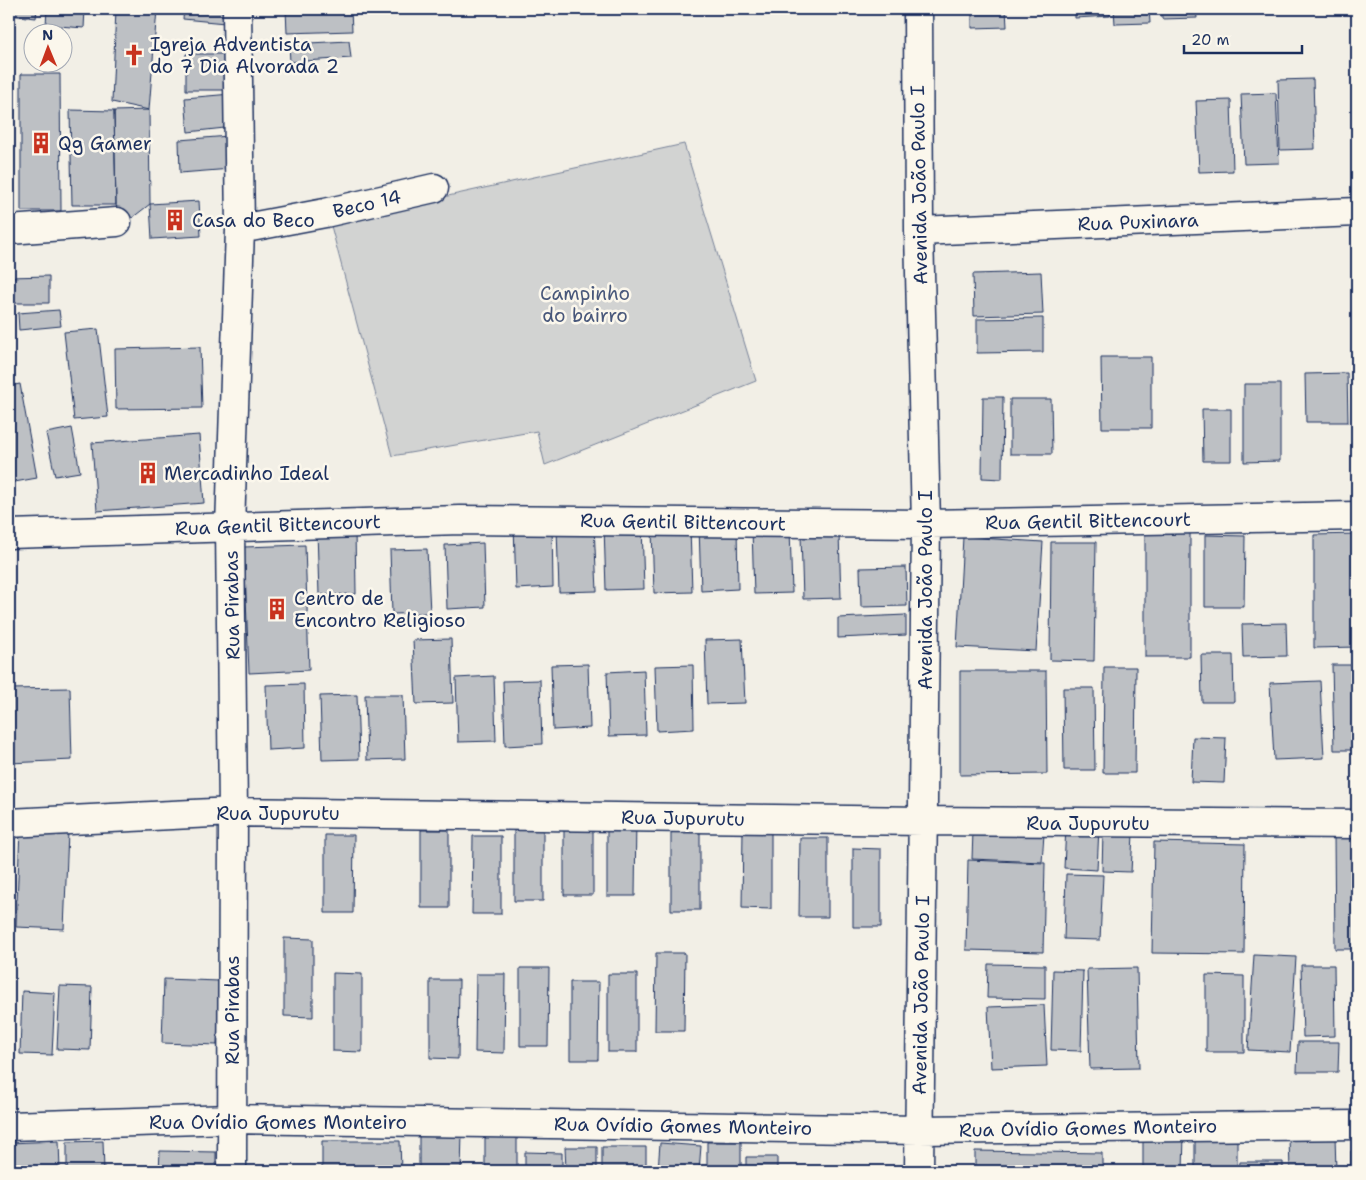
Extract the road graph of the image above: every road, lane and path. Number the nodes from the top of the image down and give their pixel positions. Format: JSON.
{"nodes":[{"id":1,"x":237,"y":9,"type":"edge"},
{"id":2,"x":918,"y":9,"type":"edge"},
{"id":3,"x":434,"y":188,"type":"dead end"},
{"id":4,"x":1357,"y":212,"type":"edge"},
{"id":5,"x":117,"y":222,"type":"dead end"},
{"id":6,"x":240,"y":229,"type":"junction"},
{"id":7,"x":9,"y":230,"type":"edge"},
{"id":8,"x":919,"y":232,"type":"junction"},
{"id":9,"x":1357,"y":516,"type":"edge"},
{"id":10,"x":926,"y":524,"type":"junction"},
{"id":11,"x":230,"y":527,"type":"junction"},
{"id":12,"x":9,"y":534,"type":"edge"},
{"id":13,"x":233,"y":812,"type":"junction"},
{"id":14,"x":923,"y":821,"type":"junction"},
{"id":15,"x":9,"y":823,"type":"edge"},
{"id":16,"x":1357,"y":824,"type":"edge"},
{"id":17,"x":231,"y":1119,"type":"junction"},
{"id":18,"x":1357,"y":1125,"type":"edge"},
{"id":19,"x":9,"y":1126,"type":"edge"},
{"id":20,"x":919,"y":1130,"type":"junction"},
{"id":21,"x":232,"y":1171,"type":"edge"},
{"id":22,"x":919,"y":1171,"type":"edge"}],
"edges":[{"from":1,"to":6,"type":"street","name":"Rua Pirabas"},
{"from":2,"to":8,"type":"street","name":"Avenida João Paulo I"},
{"from":3,"to":6,"type":"street","name":"Beco 14"},
{"from":4,"to":8,"type":"street","name":"Rua Puxinara"},
{"from":5,"to":7,"type":"street"},
{"from":6,"to":11,"type":"street","name":"Rua Pirabas"},
{"from":8,"to":10,"type":"street","name":"Avenida João Paulo I"},
{"from":9,"to":10,"type":"street","name":"Rua Gentil Bittencourt"},
{"from":10,"to":11,"type":"street","name":"Rua Gentil Bittencourt"},
{"from":10,"to":14,"type":"street","name":"Avenida João Paulo I"},
{"from":11,"to":12,"type":"street","name":"Rua Gentil Bittencourt"},
{"from":11,"to":13,"type":"street","name":"Rua Pirabas"},
{"from":13,"to":14,"type":"street","name":"Rua Jupurutu"},
{"from":13,"to":15,"type":"street","name":"Rua Jupurutu"},
{"from":13,"to":17,"type":"street","name":"Rua Pirabas"},
{"from":14,"to":16,"type":"street","name":"Rua Jupurutu"},
{"from":14,"to":20,"type":"street","name":"Avenida João Paulo I"},
{"from":17,"to":19,"type":"street","name":"Rua Ovídio Gomes Monteiro"},
{"from":17,"to":20,"type":"street","name":"Rua Ovídio Gomes Monteiro"},
{"from":17,"to":21,"type":"street","name":"Rua Pirabas"},
{"from":18,"to":20,"type":"street","name":"Rua Ovídio Gomes Monteiro"},
{"from":20,"to":22,"type":"street","name":"Avenida João Paulo I"}]}
